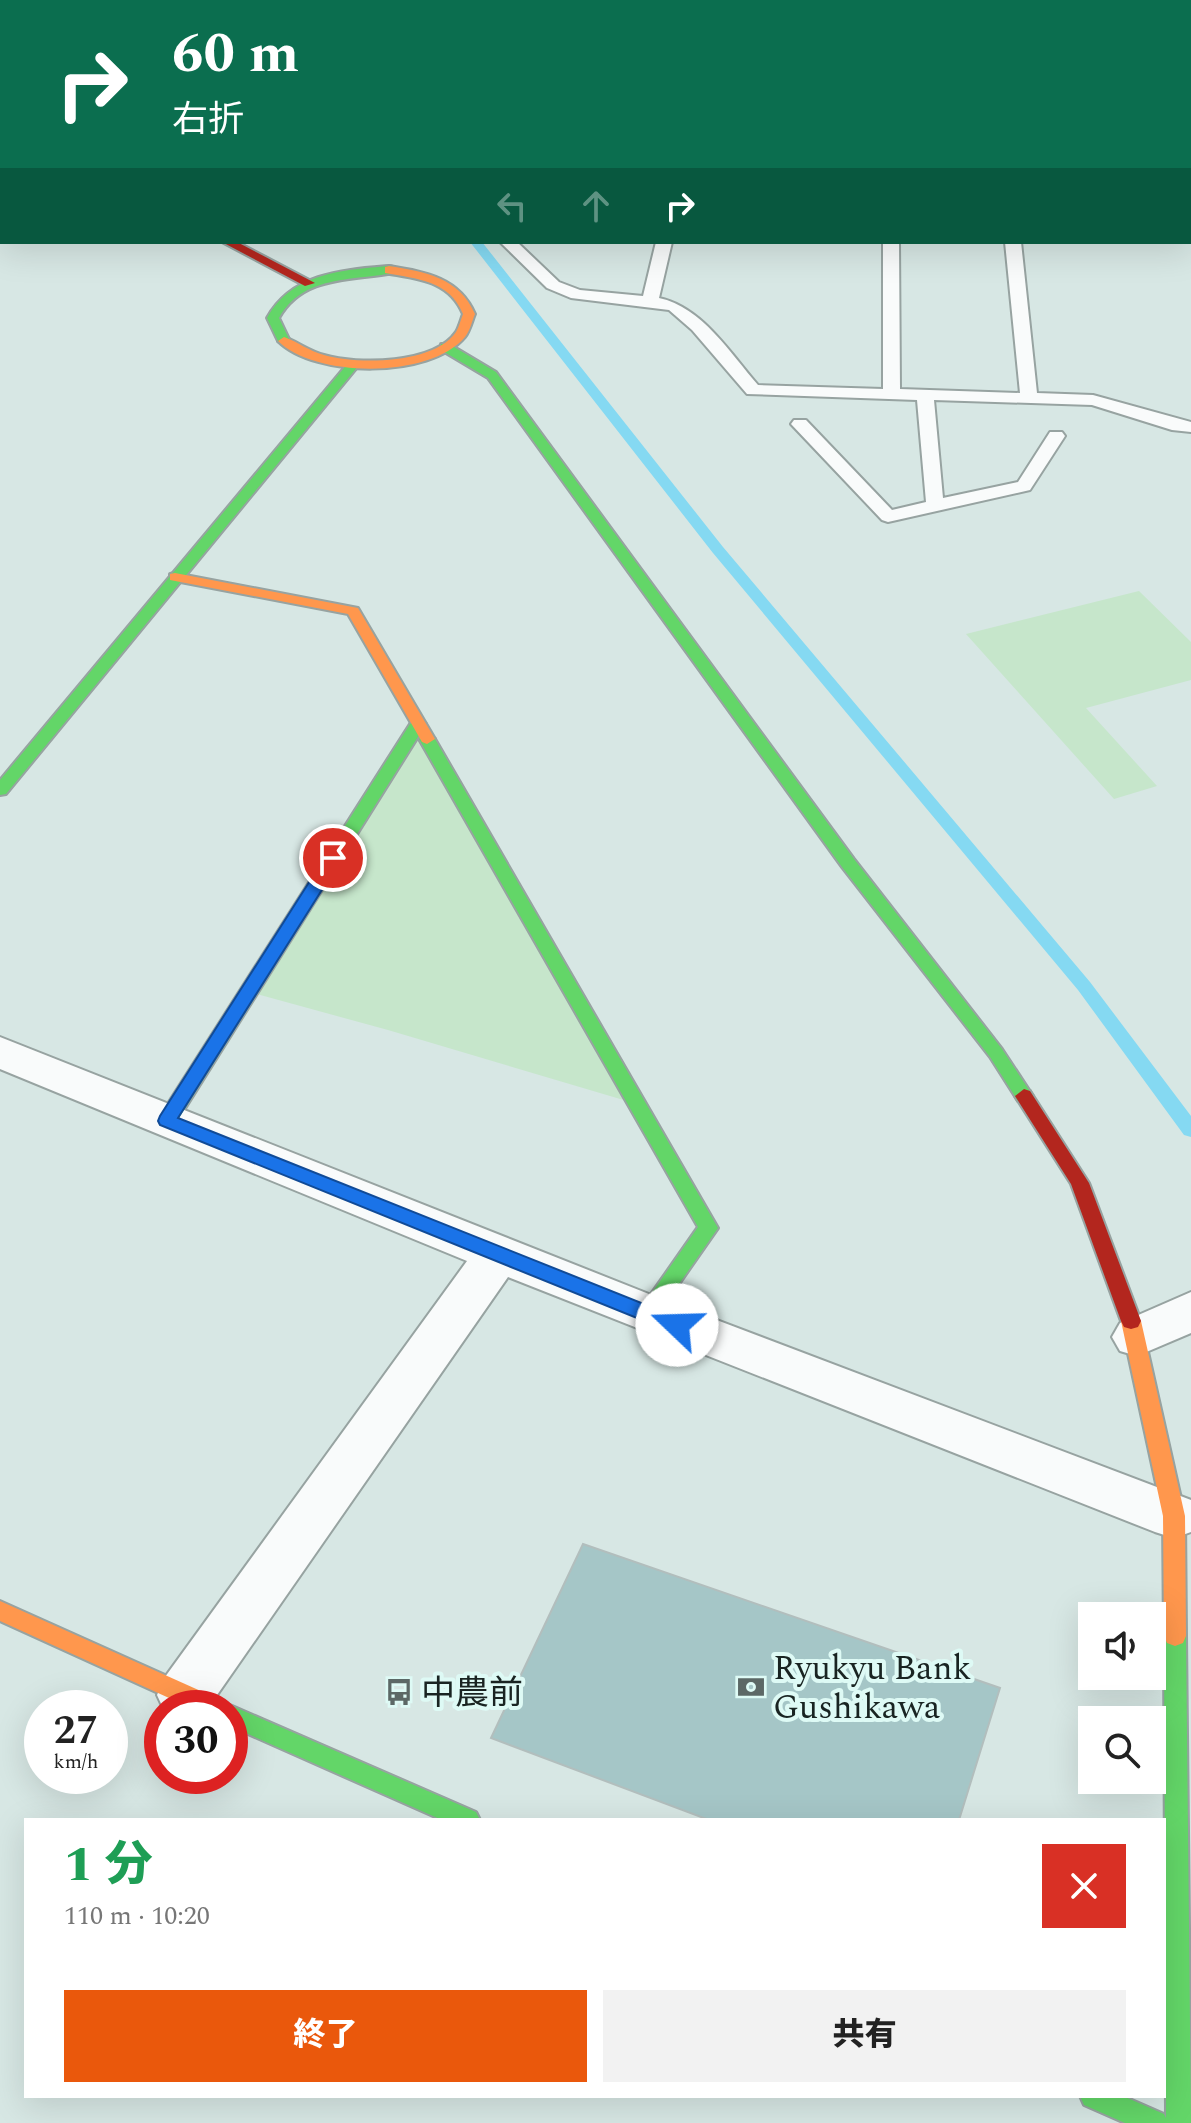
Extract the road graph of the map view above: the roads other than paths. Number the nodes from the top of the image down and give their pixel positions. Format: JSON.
{"nodes":[{"id":1,"x":232,"y":244,"type":"edge"},
{"id":2,"x":510,"y":244,"type":"edge"},
{"id":3,"x":664,"y":244,"type":"edge"},
{"id":4,"x":891,"y":244,"type":"edge"},
{"id":5,"x":1013,"y":244,"type":"edge"},
{"id":6,"x":309,"y":283,"type":"junction"},
{"id":7,"x":650,"y":301,"type":"junction"},
{"id":8,"x":445,"y":347,"type":"junction"},
{"id":9,"x":353,"y":365,"type":"junction"},
{"id":10,"x":892,"y":396,"type":"junction"},
{"id":11,"x":925,"y":397,"type":"junction"},
{"id":12,"x":1029,"y":400,"type":"junction"},
{"id":13,"x":800,"y":424,"type":"dead end"},
{"id":14,"x":1191,"y":427,"type":"edge"},
{"id":15,"x":1056,"y":436,"type":"dead end"},
{"id":16,"x":935,"y":506,"type":"junction"},
{"id":17,"x":175,"y":577,"type":"junction"},
{"id":18,"x":418,"y":724,"type":"junction"},
{"id":19,"x":0,"y":790,"type":"edge"},
{"id":20,"x":0,"y":1052,"type":"edge"},
{"id":21,"x":167,"y":1121,"type":"junction"},
{"id":22,"x":498,"y":1254,"type":"junction"},
{"id":23,"x":1191,"y":1311,"type":"edge"},
{"id":24,"x":647,"y":1314,"type":"junction"},
{"id":25,"x":1137,"y":1337,"type":"junction"},
{"id":26,"x":1174,"y":1516,"type":"junction"},
{"id":27,"x":0,"y":1611,"type":"edge"},
{"id":28,"x":175,"y":1690,"type":"edge"},
{"id":29,"x":220,"y":1690,"type":"edge"},
{"id":30,"x":248,"y":1723,"type":"edge"},
{"id":31,"x":463,"y":1818,"type":"edge"},
{"id":32,"x":1098,"y":2098,"type":"edge"},
{"id":33,"x":1155,"y":2123,"type":"edge"},
{"id":34,"x":1179,"y":2123,"type":"edge"}],
"edges":[{"from":1,"to":6,"type":"street"},
{"from":2,"to":7,"type":"lane"},
{"from":3,"to":7,"type":"lane"},
{"from":4,"to":10,"type":"lane"},
{"from":5,"to":12,"type":"lane"},
{"from":6,"to":8,"type":"street"},
{"from":6,"to":9,"type":"street"},
{"from":7,"to":10,"type":"lane"},
{"from":8,"to":9,"type":"street"},
{"from":8,"to":25,"type":"street"},
{"from":9,"to":17,"type":"street"},
{"from":10,"to":11,"type":"lane"},
{"from":11,"to":12,"type":"lane"},
{"from":11,"to":16,"type":"lane"},
{"from":12,"to":14,"type":"lane"},
{"from":13,"to":16,"type":"lane"},
{"from":15,"to":16,"type":"lane"},
{"from":17,"to":18,"type":"street"},
{"from":17,"to":19,"type":"street"},
{"from":18,"to":21,"type":"street"},
{"from":18,"to":24,"type":"street"},
{"from":20,"to":21,"type":"street"},
{"from":21,"to":22,"type":"street"},
{"from":22,"to":24,"type":"street"},
{"from":22,"to":29,"type":"street"},
{"from":23,"to":25,"type":"street"},
{"from":24,"to":26,"type":"street"},
{"from":25,"to":26,"type":"street"},
{"from":26,"to":34,"type":"street"},
{"from":27,"to":28,"type":"street"},
{"from":30,"to":31,"type":"street"},
{"from":32,"to":33,"type":"street"}]}
